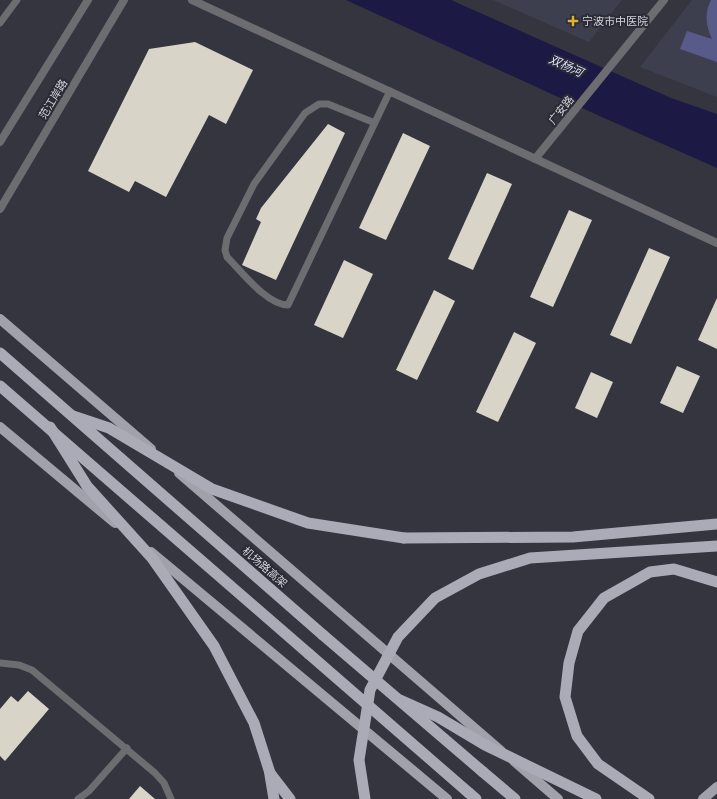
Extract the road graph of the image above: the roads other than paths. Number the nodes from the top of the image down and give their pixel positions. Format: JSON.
{"nodes":[{"id":1,"x":17,"y":0,"type":"edge"},
{"id":2,"x":88,"y":0,"type":"edge"},
{"id":3,"x":124,"y":0,"type":"edge"},
{"id":4,"x":192,"y":0,"type":"edge"},
{"id":5,"x":664,"y":0,"type":"edge"},
{"id":6,"x":0,"y":22,"type":"edge"},
{"id":7,"x":390,"y":91,"type":"junction"},
{"id":8,"x":375,"y":123,"type":"junction"},
{"id":9,"x":0,"y":142,"type":"edge"},
{"id":10,"x":535,"y":159,"type":"junction"},
{"id":11,"x":0,"y":209,"type":"edge"},
{"id":12,"x":717,"y":243,"type":"edge"},
{"id":13,"x":0,"y":319,"type":"edge"},
{"id":14,"x":0,"y":353,"type":"edge"},
{"id":15,"x":0,"y":386,"type":"edge"},
{"id":16,"x":73,"y":416,"type":"junction"},
{"id":17,"x":0,"y":427,"type":"edge"},
{"id":18,"x":50,"y":428,"type":"junction"},
{"id":19,"x":717,"y":524,"type":"edge"},
{"id":20,"x":717,"y":546,"type":"edge"},
{"id":21,"x":717,"y":582,"type":"edge"},
{"id":22,"x":0,"y":663,"type":"edge"},
{"id":23,"x":400,"y":700,"type":"junction"},
{"id":24,"x":127,"y":748,"type":"junction"},
{"id":25,"x":270,"y":773,"type":"junction"},
{"id":26,"x":717,"y":787,"type":"edge"},
{"id":27,"x":78,"y":799,"type":"edge"},
{"id":28,"x":171,"y":799,"type":"edge"},
{"id":29,"x":274,"y":799,"type":"edge"},
{"id":30,"x":290,"y":799,"type":"edge"},
{"id":31,"x":365,"y":799,"type":"edge"},
{"id":32,"x":447,"y":799,"type":"edge"},
{"id":33,"x":476,"y":799,"type":"edge"},
{"id":34,"x":515,"y":799,"type":"edge"},
{"id":35,"x":558,"y":799,"type":"edge"},
{"id":36,"x":596,"y":799,"type":"edge"},
{"id":37,"x":649,"y":799,"type":"edge"},
{"id":38,"x":703,"y":799,"type":"edge"}],
"edges":[{"from":1,"to":6,"type":"lane"},
{"from":2,"to":9,"type":"street","name":"范江岸路"},
{"from":3,"to":11,"type":"street","name":"范江岸路"},
{"from":4,"to":7,"type":"street"},
{"from":5,"to":10,"type":"street","name":"广安路"},
{"from":7,"to":8,"type":"lane"},
{"from":7,"to":10,"type":"street"},
{"from":8,"to":8,"type":"lane"},
{"from":10,"to":12,"type":"street"},
{"from":13,"to":35,"type":"main road"},
{"from":14,"to":16,"type":"highway","name":"机场路高架"},
{"from":15,"to":18,"type":"highway"},
{"from":16,"to":19,"type":"highway","bridge":true},
{"from":16,"to":23,"type":"highway","name":"机场路高架","bridge":true},
{"from":17,"to":32,"type":"main road"},
{"from":18,"to":25,"type":"highway","bridge":true},
{"from":18,"to":33,"type":"highway","bridge":true},
{"from":20,"to":31,"type":"highway","bridge":true},
{"from":21,"to":37,"type":"highway"},
{"from":22,"to":24,"type":"lane"},
{"from":23,"to":34,"type":"highway","name":"机场路高架","bridge":true},
{"from":23,"to":36,"type":"highway","bridge":true},
{"from":24,"to":27,"type":"lane"},
{"from":24,"to":28,"type":"lane"},
{"from":25,"to":29,"type":"highway"},
{"from":25,"to":30,"type":"highway"},
{"from":26,"to":38,"type":"main road"}]}
